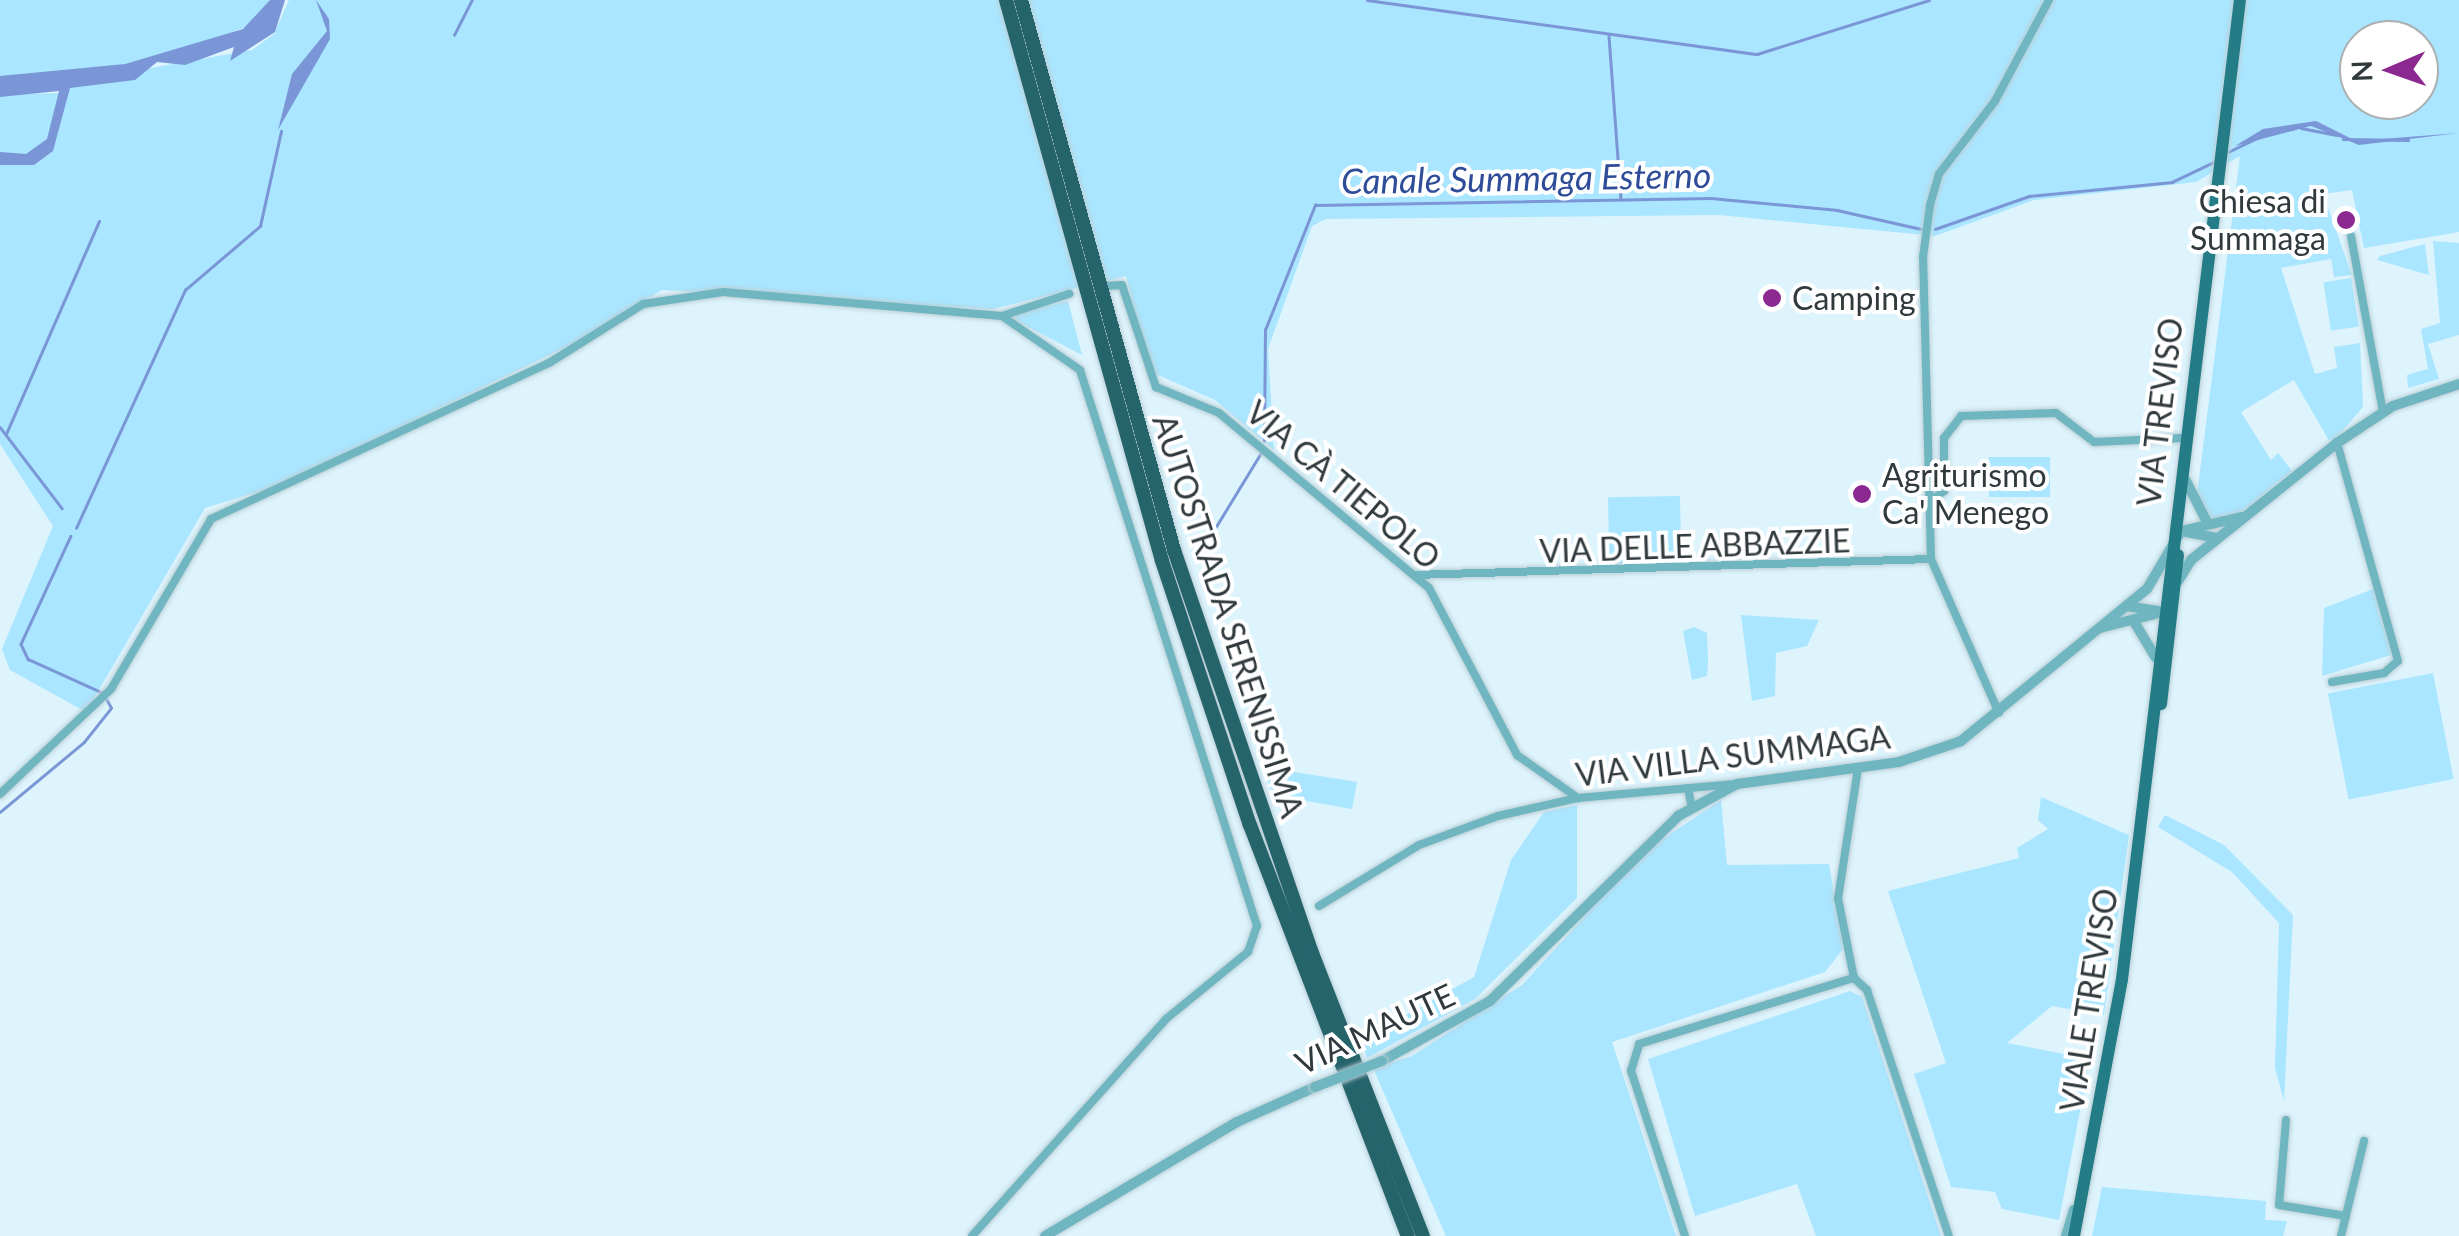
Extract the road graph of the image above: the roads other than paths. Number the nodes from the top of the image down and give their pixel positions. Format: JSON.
{"nodes":[{"id":1,"x":1006,"y":0,"type":"edge"},
{"id":2,"x":1021,"y":0,"type":"edge"},
{"id":3,"x":2049,"y":0,"type":"edge"},
{"id":4,"x":2240,"y":0,"type":"edge"},
{"id":5,"x":2351,"y":236,"type":"dead end"},
{"id":6,"x":1105,"y":286,"type":"dead end"},
{"id":7,"x":2204,"y":288,"type":"junction"},
{"id":8,"x":1068,"y":294,"type":"dead end"},
{"id":9,"x":1002,"y":316,"type":"junction"},
{"id":10,"x":2459,"y":384,"type":"edge"},
{"id":11,"x":2383,"y":412,"type":"junction"},
{"id":12,"x":2183,"y":438,"type":"junction"},
{"id":13,"x":2337,"y":443,"type":"junction"},
{"id":14,"x":2186,"y":481,"type":"junction"},
{"id":15,"x":1932,"y":500,"type":"junction"},
{"id":16,"x":2242,"y":517,"type":"junction"},
{"id":17,"x":2208,"y":524,"type":"junction"},
{"id":18,"x":2176,"y":536,"type":"junction"},
{"id":19,"x":2218,"y":538,"type":"junction"},
{"id":20,"x":1931,"y":560,"type":"junction"},
{"id":21,"x":1412,"y":575,"type":"junction"},
{"id":22,"x":2174,"y":592,"type":"junction"},
{"id":23,"x":2126,"y":606,"type":"junction"},
{"id":24,"x":2163,"y":612,"type":"junction"},
{"id":25,"x":2133,"y":620,"type":"junction"},
{"id":26,"x":2099,"y":628,"type":"junction"},
{"id":27,"x":2156,"y":658,"type":"junction"},
{"id":28,"x":2332,"y":682,"type":"dead end"},
{"id":29,"x":2163,"y":684,"type":"junction"},
{"id":30,"x":1999,"y":712,"type":"junction"},
{"id":31,"x":1858,"y":768,"type":"junction"},
{"id":32,"x":2148,"y":770,"type":"junction"},
{"id":33,"x":1738,"y":784,"type":"junction"},
{"id":34,"x":1688,"y":788,"type":"junction"},
{"id":35,"x":0,"y":794,"type":"edge"},
{"id":36,"x":1578,"y":798,"type":"junction"},
{"id":37,"x":1692,"y":808,"type":"junction"},
{"id":38,"x":1318,"y":906,"type":"dead end"},
{"id":39,"x":1854,"y":978,"type":"junction"},
{"id":40,"x":2100,"y":1108,"type":"junction"},
{"id":41,"x":2286,"y":1120,"type":"dead end"},
{"id":42,"x":2364,"y":1140,"type":"dead end"},
{"id":43,"x":2346,"y":1216,"type":"junction"},
{"id":44,"x":972,"y":1236,"type":"edge"},
{"id":45,"x":1045,"y":1236,"type":"edge"},
{"id":46,"x":1408,"y":1236,"type":"edge"},
{"id":47,"x":1423,"y":1236,"type":"edge"},
{"id":48,"x":1685,"y":1236,"type":"edge"},
{"id":49,"x":1949,"y":1236,"type":"edge"},
{"id":50,"x":2065,"y":1236,"type":"edge"},
{"id":51,"x":2074,"y":1236,"type":"edge"},
{"id":52,"x":2341,"y":1236,"type":"edge"}],
"edges":[{"from":1,"to":46,"type":"highway","name":"AUTOSTRADA SERENISSIMA"},
{"from":2,"to":47,"type":"highway","name":"AUTOSTRADA SERENISSIMA"},
{"from":3,"to":15,"type":"street"},
{"from":4,"to":7,"type":"main road","name":"VIA TREVISO"},
{"from":5,"to":11,"type":"street"},
{"from":6,"to":21,"type":"street","name":"VIA CÀ TIEPOLO"},
{"from":7,"to":12,"type":"main road","name":"VIA TREVISO"},
{"from":7,"to":14,"type":"main road","name":"VIA TREVISO"},
{"from":8,"to":9,"type":"street"},
{"from":9,"to":35,"type":"street"},
{"from":9,"to":44,"type":"street"},
{"from":10,"to":11,"type":"street"},
{"from":11,"to":13,"type":"street"},
{"from":12,"to":15,"type":"street"},
{"from":12,"to":18,"type":"main road","name":"VIA TREVISO"},
{"from":13,"to":16,"type":"street"},
{"from":13,"to":28,"type":"street"},
{"from":14,"to":17,"type":"street"},
{"from":14,"to":18,"type":"main road","name":"VIA TREVISO"},
{"from":15,"to":20,"type":"street"},
{"from":16,"to":17,"type":"street"},
{"from":16,"to":19,"type":"street"},
{"from":17,"to":18,"type":"street"},
{"from":18,"to":19,"type":"street"},
{"from":18,"to":22,"type":"main road","name":"VIALE TREVISO"},
{"from":18,"to":23,"type":"street","name":"VIA VILLA SUMMAGA"},
{"from":18,"to":24,"type":"main road","name":"VIALE TREVISO"},
{"from":19,"to":22,"type":"street"},
{"from":20,"to":21,"type":"street","name":"VIA DELLE ABBAZZIE"},
{"from":20,"to":30,"type":"street"},
{"from":21,"to":36,"type":"street","name":"VIA CÀ TIEPOLO"},
{"from":22,"to":24,"type":"street"},
{"from":22,"to":29,"type":"main road","name":"VIALE TREVISO"},
{"from":23,"to":24,"type":"street"},
{"from":23,"to":26,"type":"street","name":"VIA VILLA SUMMAGA"},
{"from":24,"to":25,"type":"street"},
{"from":24,"to":27,"type":"main road","name":"VIALE TREVISO"},
{"from":24,"to":29,"type":"street"},
{"from":25,"to":26,"type":"street"},
{"from":25,"to":27,"type":"street"},
{"from":26,"to":30,"type":"street","name":"VIA VILLA SUMMAGA"},
{"from":27,"to":32,"type":"main road","name":"VIALE TREVISO"},
{"from":29,"to":32,"type":"main road","name":"VIALE TREVISO"},
{"from":30,"to":31,"type":"street","name":"VIA VILLA SUMMAGA"},
{"from":31,"to":33,"type":"street","name":"VIA VILLA SUMMAGA"},
{"from":31,"to":39,"type":"street"},
{"from":32,"to":40,"type":"main road","name":"VIALE TREVISO"},
{"from":33,"to":34,"type":"street","name":"VIA VILLA SUMMAGA"},
{"from":33,"to":37,"type":"street","name":"VIA MAUTE"},
{"from":34,"to":36,"type":"street","name":"VIA VILLA SUMMAGA"},
{"from":34,"to":37,"type":"street"},
{"from":36,"to":38,"type":"street","name":"VIA VILLA SUMMAGA"},
{"from":37,"to":45,"type":"street","name":"VIA MAUTE","bridge":true},
{"from":39,"to":48,"type":"street"},
{"from":39,"to":49,"type":"street"},
{"from":40,"to":50,"type":"street"},
{"from":40,"to":51,"type":"main road","name":"VIALE TREVISO"},
{"from":41,"to":43,"type":"street"},
{"from":42,"to":43,"type":"street"},
{"from":43,"to":52,"type":"street"}]}
